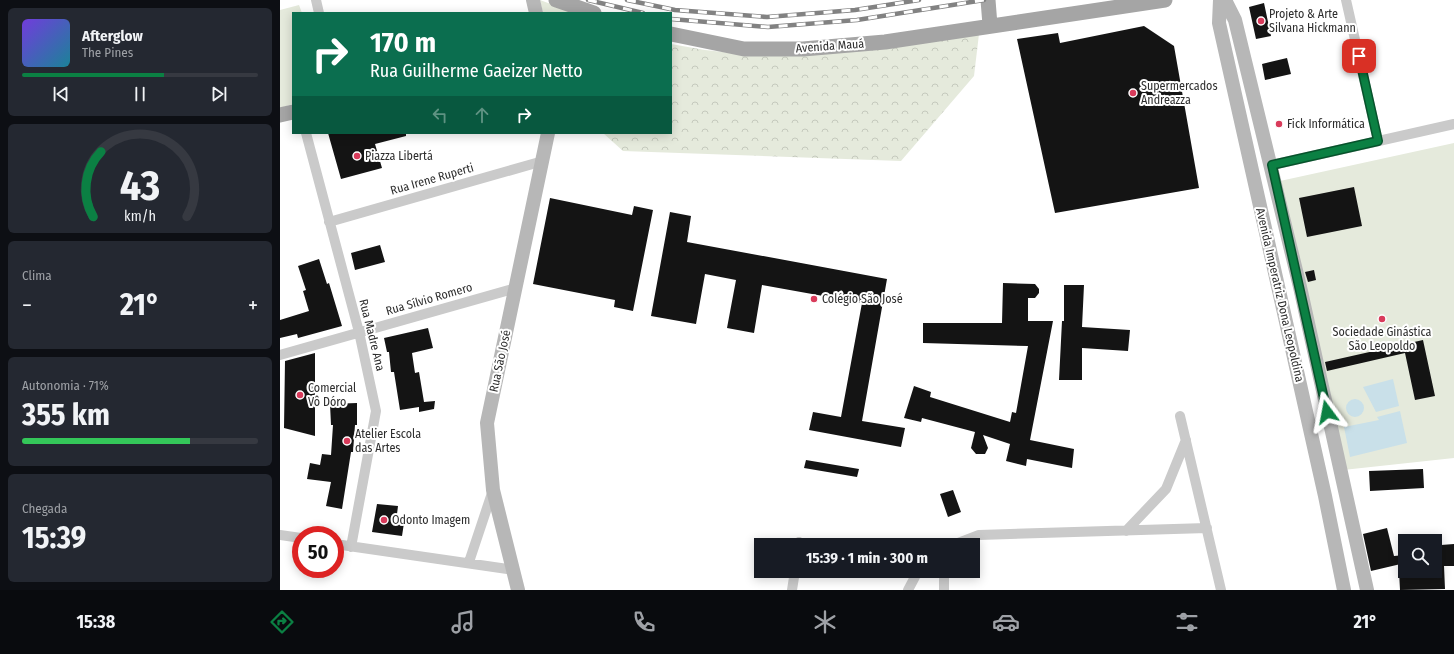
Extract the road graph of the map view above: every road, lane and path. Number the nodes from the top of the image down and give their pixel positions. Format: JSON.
{"nodes":[{"id":1,"x":316,"y":0,"type":"edge"},
{"id":2,"x":533,"y":0,"type":"edge"},
{"id":3,"x":556,"y":0,"type":"edge"},
{"id":4,"x":988,"y":0,"type":"edge"},
{"id":5,"x":1165,"y":0,"type":"edge"},
{"id":6,"x":1220,"y":0,"type":"edge"},
{"id":7,"x":1225,"y":0,"type":"edge"},
{"id":8,"x":1346,"y":0,"type":"edge"},
{"id":9,"x":320,"y":12,"type":"edge"},
{"id":10,"x":536,"y":12,"type":"edge"},
{"id":11,"x":591,"y":12,"type":"edge"},
{"id":12,"x":990,"y":25,"type":"junction"},
{"id":13,"x":672,"y":34,"type":"edge"},
{"id":14,"x":292,"y":112,"type":"edge"},
{"id":15,"x":280,"y":115,"type":"edge"},
{"id":16,"x":1454,"y":124,"type":"edge"},
{"id":17,"x":306,"y":134,"type":"edge"},
{"id":18,"x":548,"y":134,"type":"edge"},
{"id":19,"x":1378,"y":141,"type":"junction"},
{"id":20,"x":543,"y":160,"type":"junction"},
{"id":21,"x":1272,"y":165,"type":"junction"},
{"id":22,"x":329,"y":222,"type":"junction"},
{"id":23,"x":516,"y":288,"type":"junction"},
{"id":24,"x":359,"y":332,"type":"junction"},
{"id":25,"x":280,"y":355,"type":"edge"},
{"id":26,"x":1317,"y":368,"type":"junction"},
{"id":27,"x":1298,"y":374,"type":"junction"},
{"id":28,"x":1180,"y":416,"type":"dead end"},
{"id":29,"x":1186,"y":440,"type":"junction"},
{"id":30,"x":493,"y":490,"type":"junction"},
{"id":31,"x":1207,"y":528,"type":"junction"},
{"id":32,"x":1126,"y":531,"type":"junction"},
{"id":33,"x":280,"y":535,"type":"edge"},
{"id":34,"x":292,"y":537,"type":"edge"},
{"id":35,"x":971,"y":538,"type":"edge"},
{"id":36,"x":344,"y":546,"type":"edge"},
{"id":37,"x":351,"y":547,"type":"junction"},
{"id":38,"x":469,"y":562,"type":"junction"},
{"id":39,"x":514,"y":570,"type":"junction"},
{"id":40,"x":794,"y":578,"type":"edge"},
{"id":41,"x":914,"y":578,"type":"edge"},
{"id":42,"x":944,"y":578,"type":"edge"},
{"id":43,"x":518,"y":590,"type":"edge"},
{"id":44,"x":792,"y":590,"type":"edge"},
{"id":45,"x":908,"y":590,"type":"edge"},
{"id":46,"x":944,"y":590,"type":"edge"},
{"id":47,"x":1221,"y":590,"type":"edge"},
{"id":48,"x":1344,"y":590,"type":"edge"},
{"id":49,"x":1367,"y":590,"type":"edge"}],
"edges":[{"from":1,"to":9,"type":"street"},
{"from":2,"to":10,"type":"main road"},
{"from":3,"to":11,"type":"main road"},
{"from":4,"to":12,"type":"main road"},
{"from":5,"to":12,"type":"main road","name":"Avenida Mauá"},
{"from":6,"to":27,"type":"main road","name":"Avenida Imperatriz Dona Leopoldina"},
{"from":7,"to":21,"type":"main road","name":"Avenida Imperatriz Dona Leopoldina"},
{"from":8,"to":19,"type":"street"},
{"from":12,"to":13,"type":"main road","name":"Avenida Mauá"},
{"from":14,"to":15,"type":"main road"},
{"from":16,"to":19,"type":"street"},
{"from":17,"to":22,"type":"street","name":"Rua Madre Ana"},
{"from":18,"to":20,"type":"main road","name":"Rua São José"},
{"from":19,"to":21,"type":"street"},
{"from":20,"to":22,"type":"street","name":"Rua Irene Ruperti"},
{"from":20,"to":23,"type":"main road","name":"Rua São José"},
{"from":21,"to":26,"type":"main road","name":"Avenida Imperatriz Dona Leopoldina"},
{"from":22,"to":24,"type":"street","name":"Rua Madre Ana"},
{"from":23,"to":24,"type":"street","name":"Rua Sílvio Romero"},
{"from":23,"to":30,"type":"main road","name":"Rua São José"},
{"from":24,"to":25,"type":"street","name":"Rua Sílvio Romero"},
{"from":24,"to":37,"type":"street","name":"Rua Madre Ana"},
{"from":26,"to":27,"type":"main road"},
{"from":26,"to":49,"type":"main road","name":"Avenida Imperatriz Dona Leopoldina"},
{"from":27,"to":48,"type":"main road","name":"Avenida Imperatriz Dona Leopoldina"},
{"from":28,"to":29,"type":"street"},
{"from":29,"to":31,"type":"street"},
{"from":29,"to":32,"type":"street"},
{"from":30,"to":38,"type":"street"},
{"from":30,"to":39,"type":"main road","name":"Rua São José"},
{"from":31,"to":32,"type":"street"},
{"from":31,"to":47,"type":"street"},
{"from":32,"to":35,"type":"street"},
{"from":33,"to":34,"type":"street"},
{"from":36,"to":37,"type":"street"},
{"from":37,"to":38,"type":"street"},
{"from":38,"to":39,"type":"street"},
{"from":39,"to":43,"type":"main road","name":"Rua São José"},
{"from":40,"to":44,"type":"street"},
{"from":41,"to":45,"type":"street"},
{"from":42,"to":46,"type":"street"}]}
